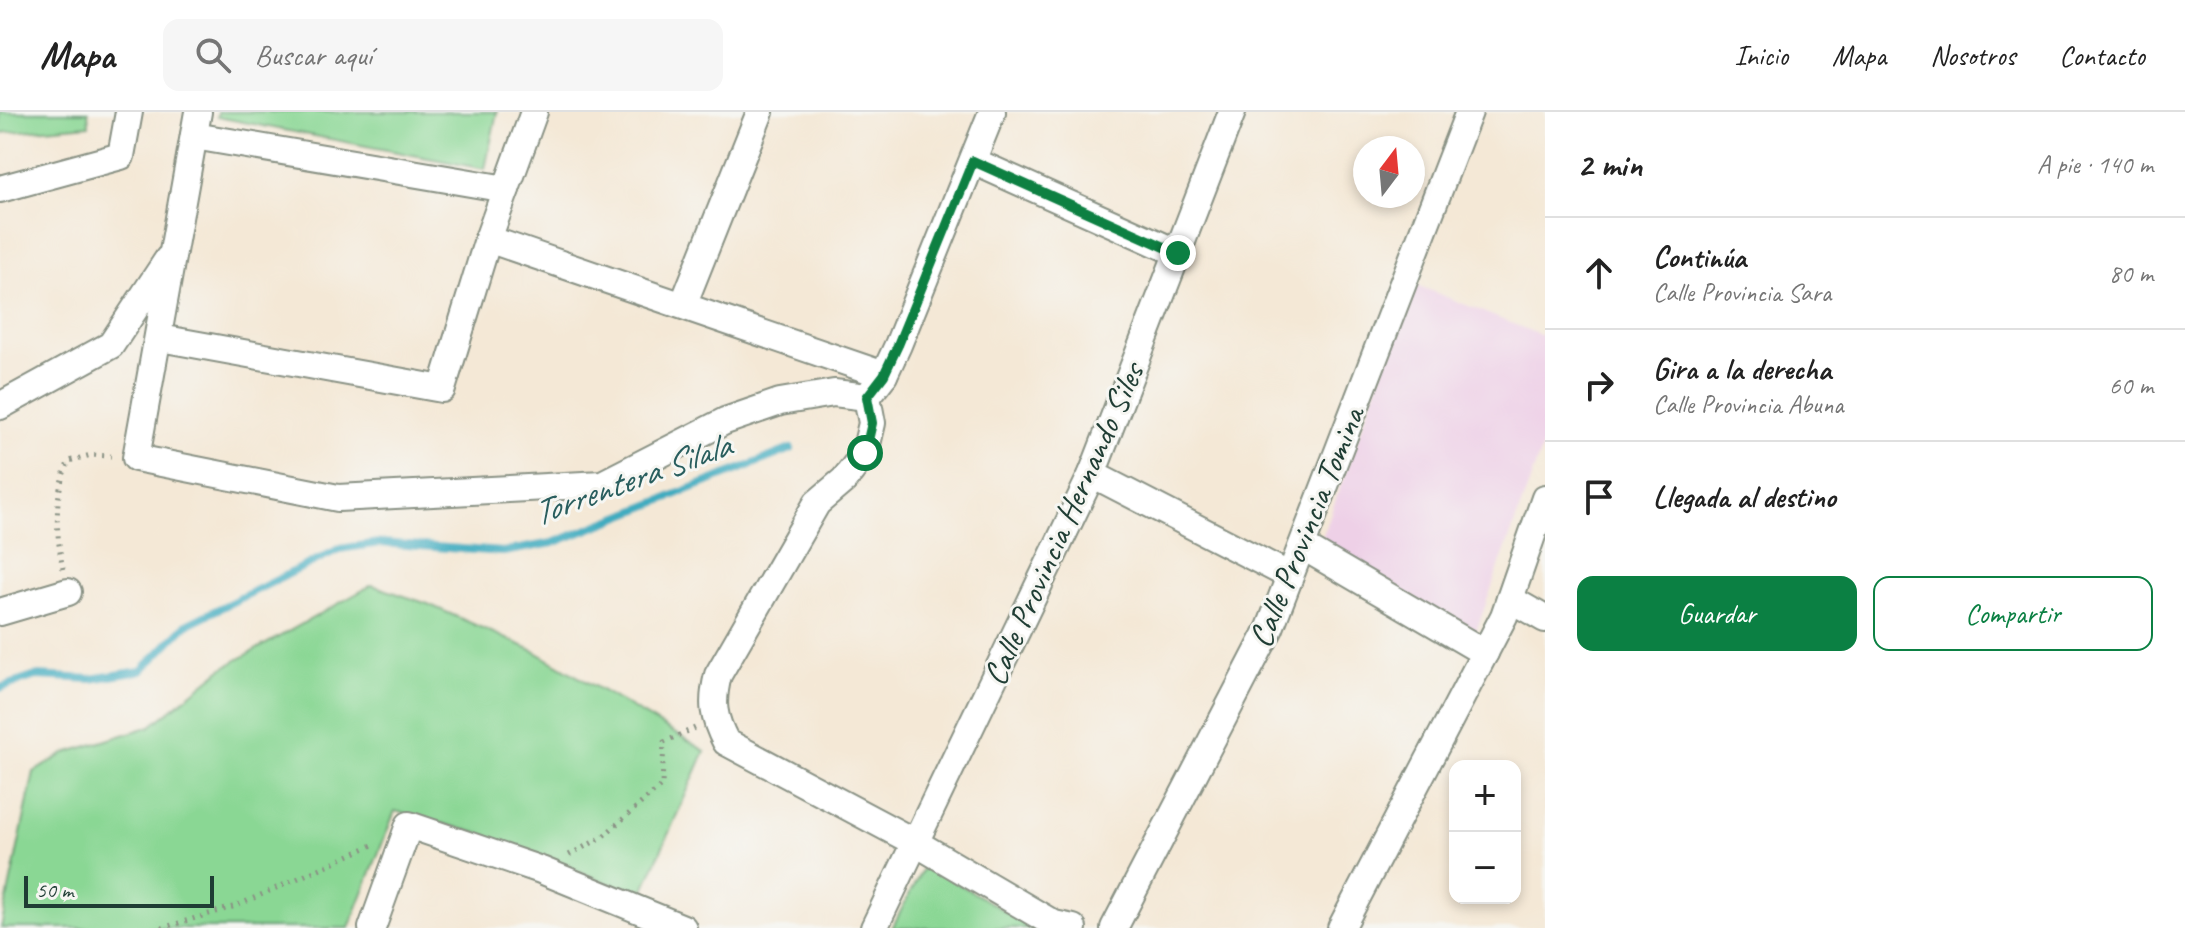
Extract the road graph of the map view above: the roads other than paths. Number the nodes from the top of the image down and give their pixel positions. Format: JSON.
{"nodes":[{"id":1,"x":129,"y":112,"type":"edge"},
{"id":2,"x":534,"y":112,"type":"edge"},
{"id":3,"x":760,"y":112,"type":"edge"},
{"id":4,"x":992,"y":112,"type":"edge"},
{"id":5,"x":1232,"y":112,"type":"edge"},
{"id":6,"x":1469,"y":112,"type":"edge"},
{"id":7,"x":192,"y":119,"type":"edge"},
{"id":8,"x":973,"y":161,"type":"junction"},
{"id":9,"x":0,"y":189,"type":"edge"},
{"id":10,"x":506,"y":189,"type":"junction"},
{"id":11,"x":488,"y":239,"type":"junction"},
{"id":12,"x":174,"y":250,"type":"junction"},
{"id":13,"x":1178,"y":253,"type":"junction"},
{"id":14,"x":683,"y":305,"type":"junction"},
{"id":15,"x":160,"y":338,"type":"junction"},
{"id":16,"x":884,"y":375,"type":"junction"},
{"id":17,"x":867,"y":397,"type":"junction"},
{"id":18,"x":0,"y":406,"type":"edge"},
{"id":19,"x":1092,"y":474,"type":"junction"},
{"id":20,"x":1545,"y":498,"type":"edge"},
{"id":21,"x":1302,"y":546,"type":"junction"},
{"id":22,"x":1290,"y":576,"type":"junction"},
{"id":23,"x":68,"y":592,"type":"road end"},
{"id":24,"x":1510,"y":599,"type":"junction"},
{"id":25,"x":0,"y":612,"type":"edge"},
{"id":26,"x":1545,"y":619,"type":"edge"},
{"id":27,"x":1485,"y":653,"type":"junction"},
{"id":28,"x":916,"y":843,"type":"junction"},
{"id":29,"x":1060,"y":927,"type":"edge"},
{"id":30,"x":372,"y":928,"type":"edge"},
{"id":31,"x":683,"y":928,"type":"edge"},
{"id":32,"x":874,"y":928,"type":"edge"},
{"id":33,"x":1114,"y":928,"type":"edge"},
{"id":34,"x":1341,"y":928,"type":"edge"}],
"edges":[{"from":1,"to":9,"type":"street"},
{"from":2,"to":10,"type":"street"},
{"from":3,"to":14,"type":"street"},
{"from":4,"to":8,"type":"street"},
{"from":5,"to":13,"type":"street","name":"Calle Provincia Hernando Siles"},
{"from":6,"to":21,"type":"street","name":"Calle Provincia Tomina"},
{"from":7,"to":10,"type":"street"},
{"from":7,"to":12,"type":"street"},
{"from":8,"to":13,"type":"street"},
{"from":8,"to":16,"type":"street"},
{"from":10,"to":11,"type":"street"},
{"from":11,"to":14,"type":"street"},
{"from":11,"to":15,"type":"street"},
{"from":12,"to":15,"type":"street"},
{"from":12,"to":18,"type":"street"},
{"from":13,"to":19,"type":"street","name":"Calle Provincia Hernando Siles"},
{"from":14,"to":16,"type":"street"},
{"from":15,"to":17,"type":"street"},
{"from":16,"to":17,"type":"street"},
{"from":17,"to":28,"type":"street"},
{"from":19,"to":22,"type":"street"},
{"from":19,"to":28,"type":"street","name":"Calle Provincia Hernando Siles"},
{"from":20,"to":24,"type":"street"},
{"from":21,"to":22,"type":"street","name":"Calle Provincia Tomina"},
{"from":21,"to":27,"type":"street"},
{"from":22,"to":33,"type":"street","name":"Calle Provincia Tomina"},
{"from":23,"to":25,"type":"street"},
{"from":24,"to":26,"type":"street"},
{"from":24,"to":27,"type":"street"},
{"from":27,"to":34,"type":"street"},
{"from":28,"to":29,"type":"street"},
{"from":28,"to":32,"type":"street","name":"Calle Provincia Hernando Siles"},
{"from":30,"to":31,"type":"street"}]}
